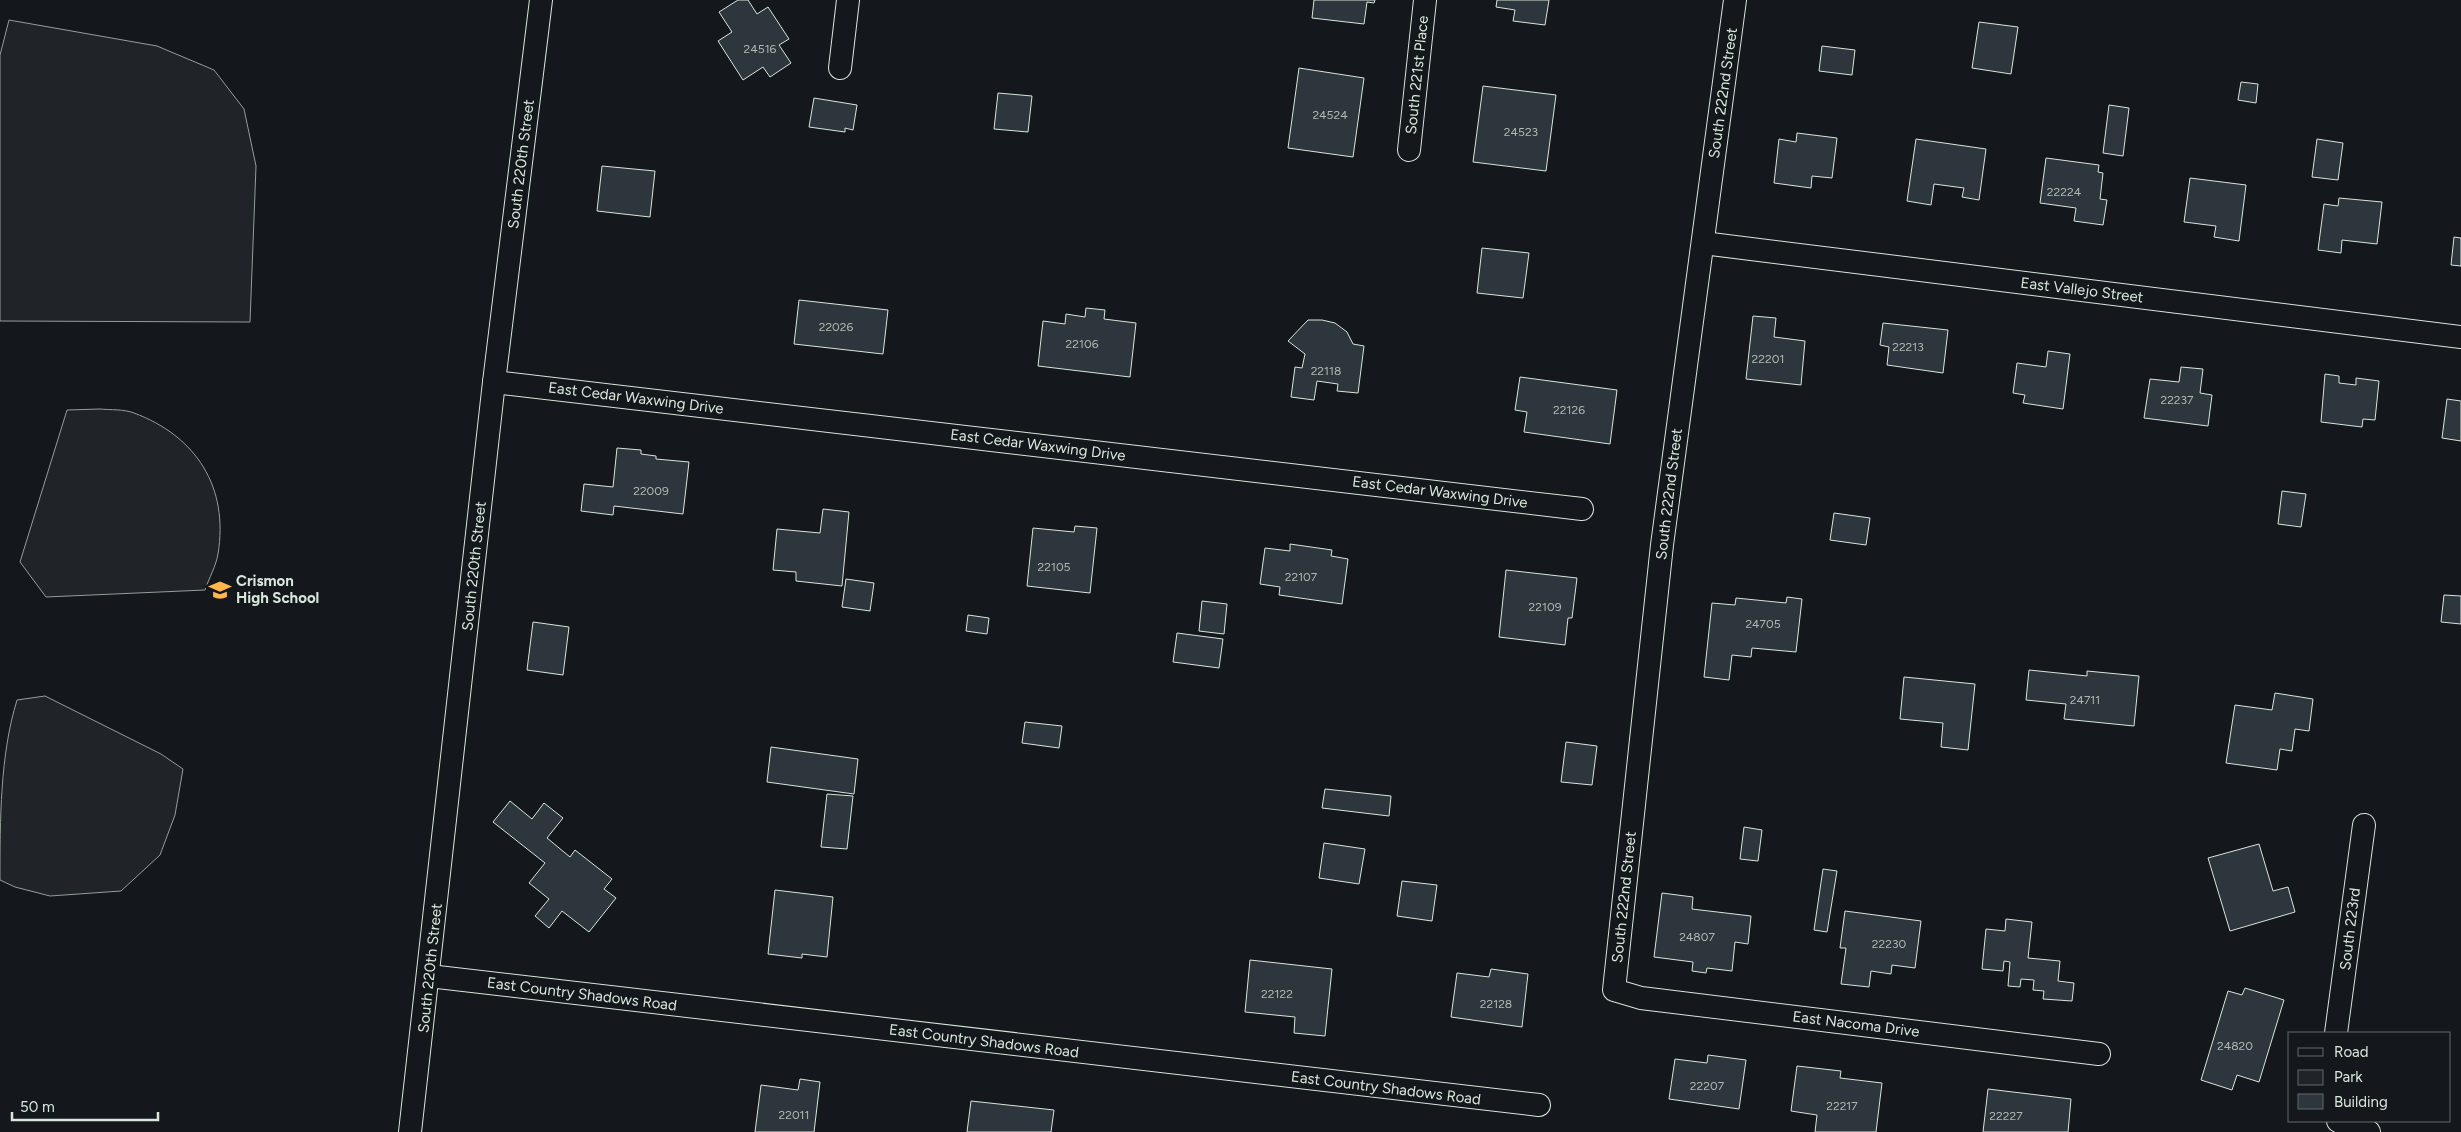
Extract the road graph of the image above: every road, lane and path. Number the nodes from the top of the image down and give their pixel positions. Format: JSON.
{"nodes":[{"id":1,"x":541,"y":0,"type":"edge"},
{"id":2,"x":848,"y":0,"type":"edge"},
{"id":3,"x":1425,"y":0,"type":"edge"},
{"id":4,"x":1735,"y":0,"type":"edge"},
{"id":5,"x":840,"y":68,"type":"dead end"},
{"id":6,"x":1409,"y":150,"type":"dead end"},
{"id":7,"x":1703,"y":243,"type":"junction"},
{"id":8,"x":2461,"y":337,"type":"edge"},
{"id":9,"x":494,"y":382,"type":"junction"},
{"id":10,"x":1582,"y":509,"type":"dead end"},
{"id":11,"x":2364,"y":825,"type":"dead end"},
{"id":12,"x":429,"y":976,"type":"junction"},
{"id":13,"x":1614,"y":990,"type":"joint"},
{"id":14,"x":2336,"y":1032,"type":"edge"},
{"id":15,"x":2099,"y":1054,"type":"dead end"},
{"id":16,"x":1539,"y":1105,"type":"dead end"},
{"id":17,"x":2340,"y":1122,"type":"edge"},
{"id":18,"x":410,"y":1132,"type":"edge"},
{"id":19,"x":2370,"y":1132,"type":"edge"}],
"edges":[{"from":1,"to":9,"type":"street","name":"South 220th Street"},
{"from":2,"to":5,"type":"street"},
{"from":3,"to":6,"type":"street","name":"South 221st Place"},
{"from":4,"to":7,"type":"street","name":"South 222nd Street"},
{"from":7,"to":8,"type":"street","name":"East Vallejo Street"},
{"from":7,"to":13,"type":"street","name":"South 222nd Street"},
{"from":9,"to":10,"type":"street","name":"East Cedar Waxwing Drive"},
{"from":9,"to":12,"type":"street","name":"South 220th Street"},
{"from":11,"to":14,"type":"street","name":"South 223rd"},
{"from":12,"to":16,"type":"street","name":"East Country Shadows Road"},
{"from":12,"to":18,"type":"street","name":"South 220th Street"},
{"from":13,"to":15,"type":"street","name":"East Nacoma Drive"},
{"from":17,"to":19,"type":"street"}]}
